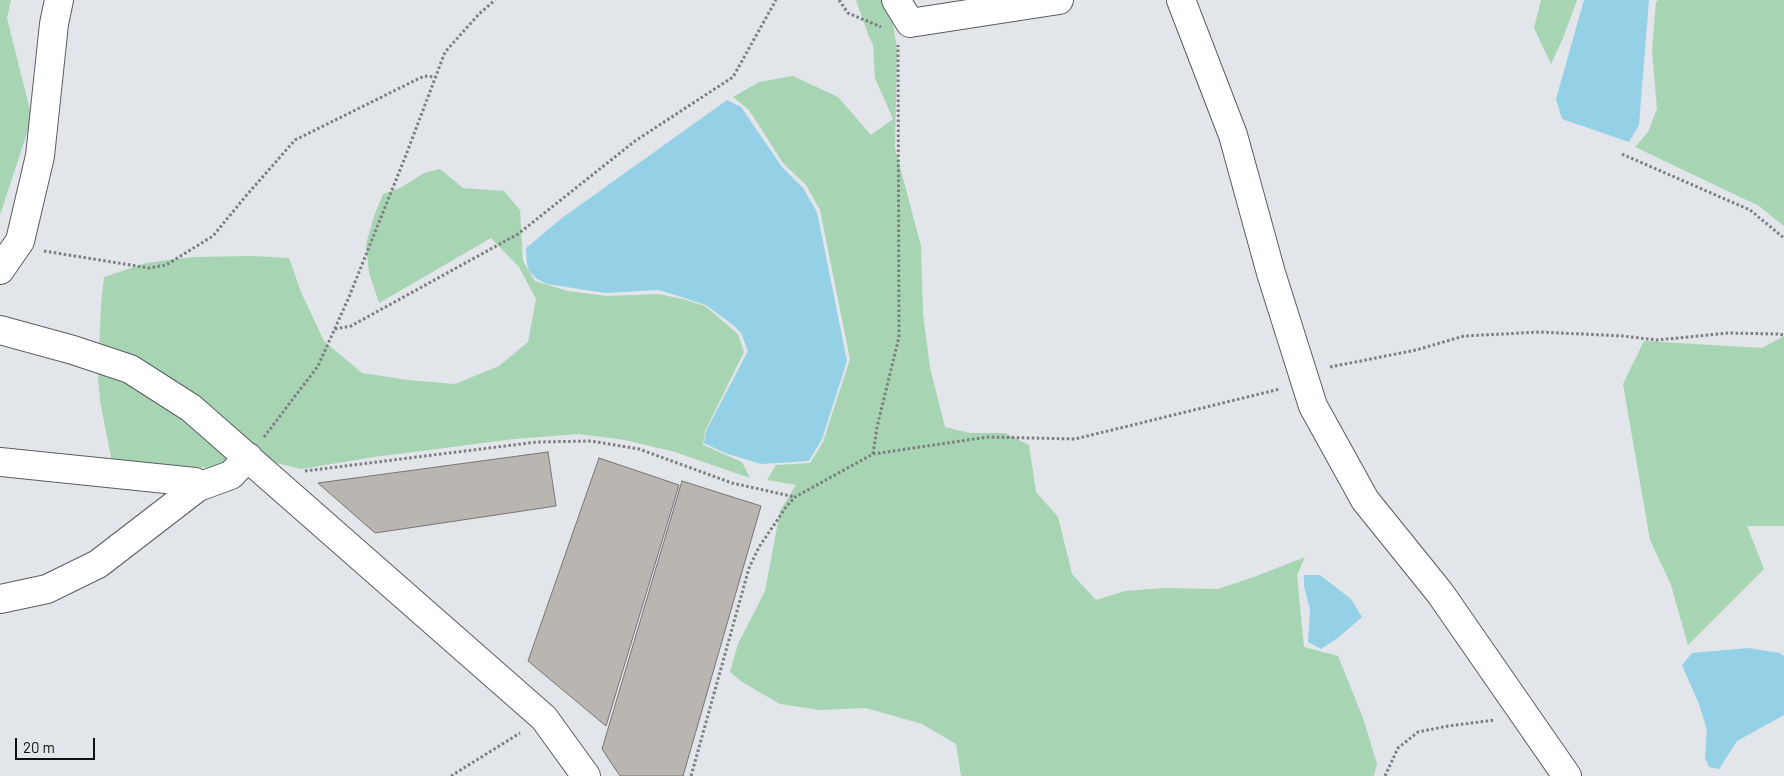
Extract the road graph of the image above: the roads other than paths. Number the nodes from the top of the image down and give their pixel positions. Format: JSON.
{"nodes":[{"id":1,"x":59,"y":0,"type":"edge"},
{"id":2,"x":1059,"y":0,"type":"edge"},
{"id":3,"x":1181,"y":0,"type":"edge"},
{"id":4,"x":901,"y":16,"type":"edge"},
{"id":5,"x":0,"y":270,"type":"edge"},
{"id":6,"x":0,"y":330,"type":"edge"},
{"id":7,"x":248,"y":457,"type":"junction"},
{"id":8,"x":0,"y":462,"type":"edge"},
{"id":9,"x":198,"y":487,"type":"junction"},
{"id":10,"x":0,"y":599,"type":"edge"},
{"id":11,"x":586,"y":776,"type":"edge"},
{"id":12,"x":1567,"y":776,"type":"edge"}],
"edges":[{"from":1,"to":5,"type":"street"},
{"from":2,"to":4,"type":"street"},
{"from":3,"to":12,"type":"street"},
{"from":6,"to":7,"type":"street"},
{"from":7,"to":9,"type":"street"},
{"from":7,"to":11,"type":"street"},
{"from":8,"to":9,"type":"street"},
{"from":9,"to":10,"type":"street"}]}
